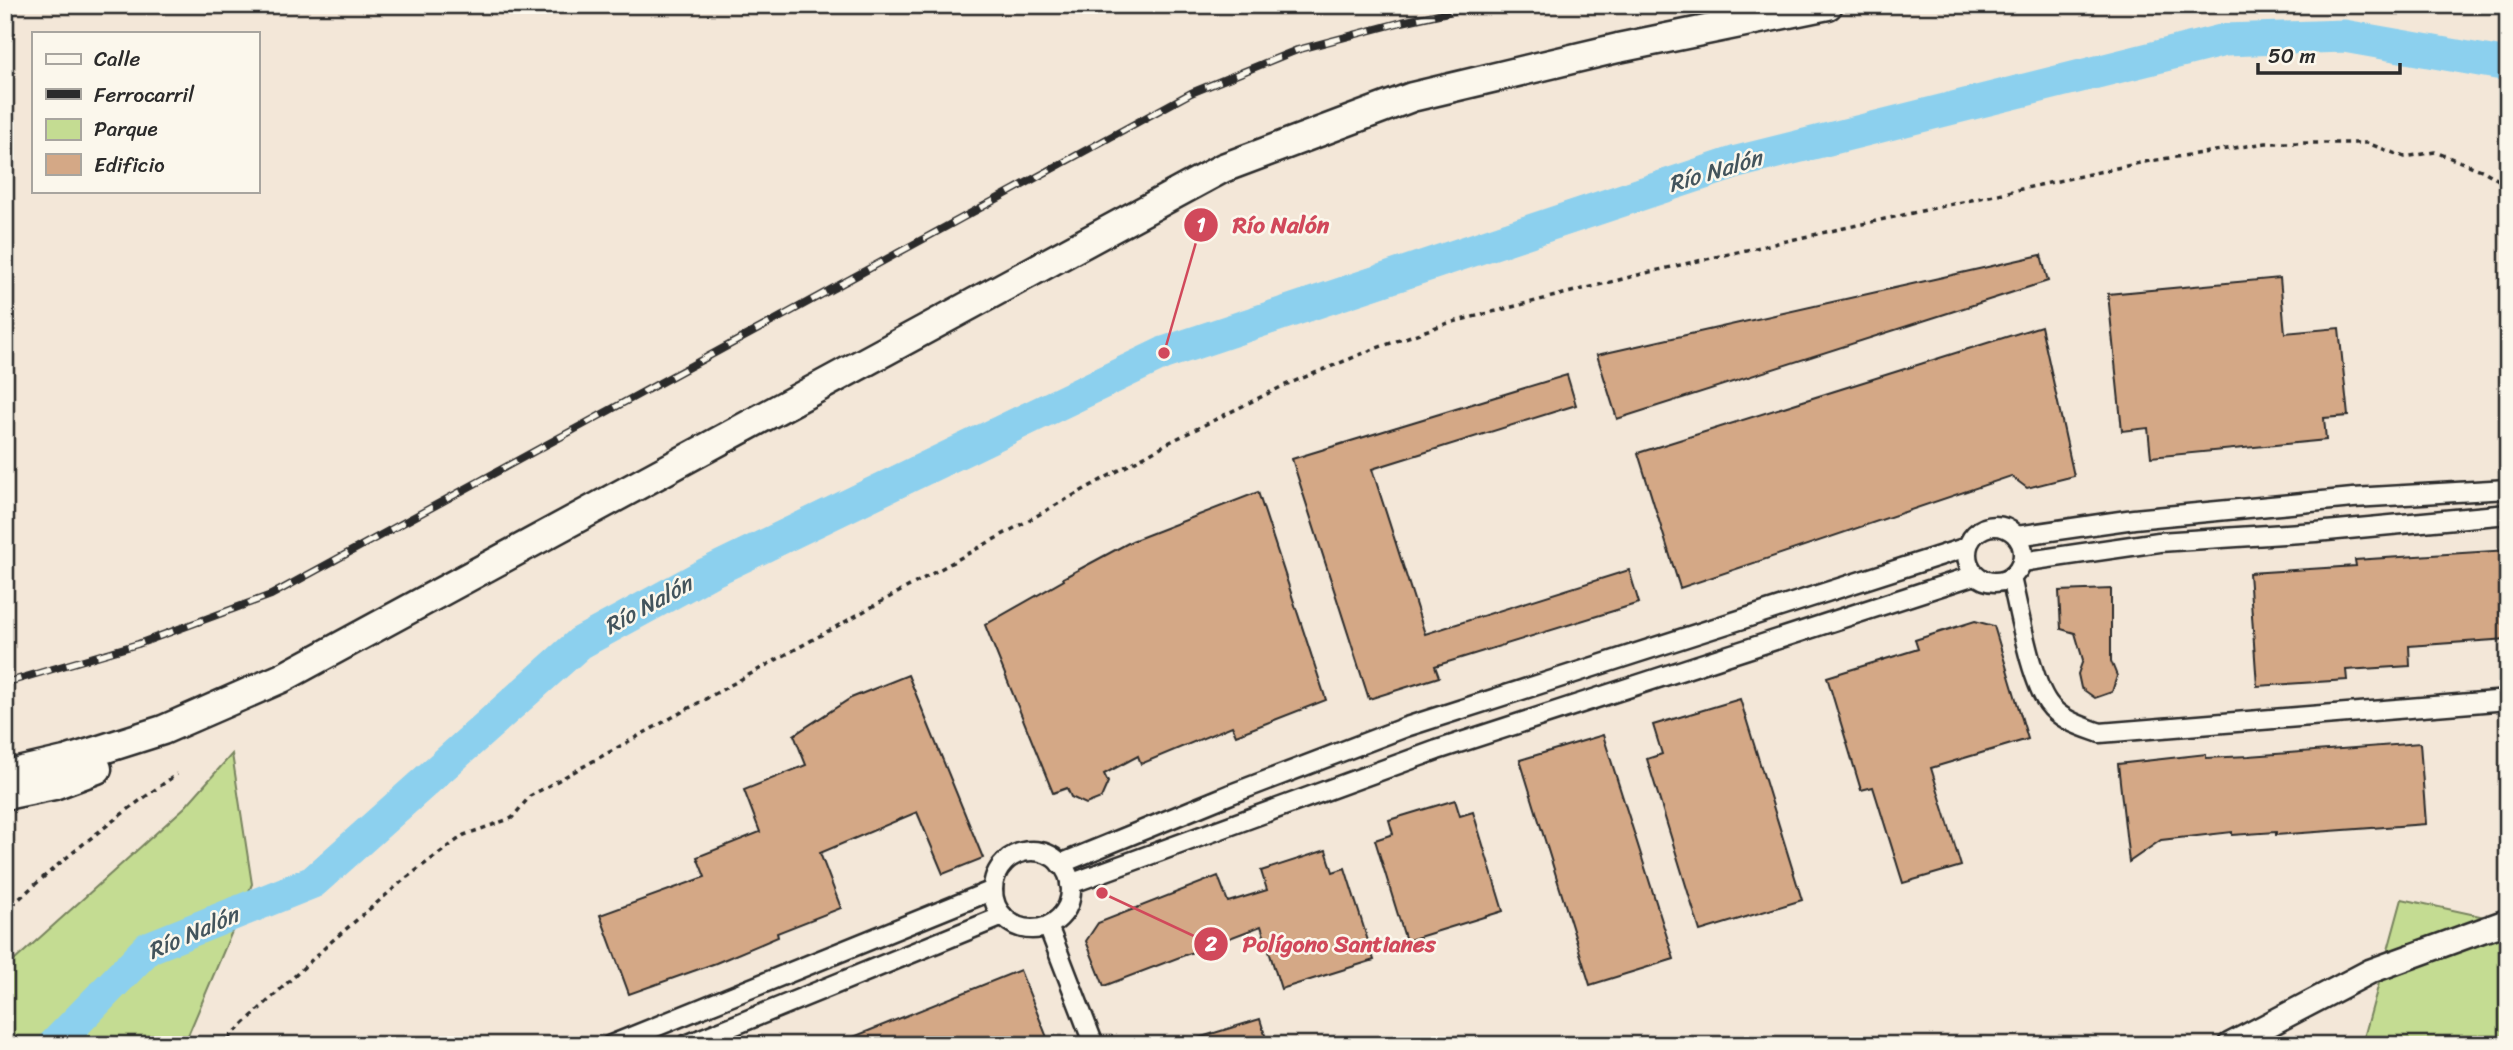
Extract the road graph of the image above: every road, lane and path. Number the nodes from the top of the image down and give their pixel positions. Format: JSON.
{"nodes":[{"id":1,"x":1828,"y":5,"type":"edge"},
{"id":2,"x":2508,"y":186,"type":"edge"},
{"id":3,"x":2508,"y":489,"type":"edge"},
{"id":4,"x":2508,"y":514,"type":"edge"},
{"id":5,"x":2017,"y":536,"type":"junction"},
{"id":6,"x":1967,"y":547,"type":"junction"},
{"id":7,"x":2022,"y":562,"type":"junction"},
{"id":8,"x":1975,"y":575,"type":"junction"},
{"id":9,"x":2011,"y":578,"type":"junction"},
{"id":10,"x":282,"y":678,"type":"junction"},
{"id":11,"x":2508,"y":700,"type":"edge"},
{"id":12,"x":177,"y":774,"type":"dead end"},
{"id":13,"x":5,"y":775,"type":"edge"},
{"id":14,"x":5,"y":796,"type":"edge"},
{"id":15,"x":1060,"y":864,"type":"junction"},
{"id":16,"x":1070,"y":884,"type":"junction"},
{"id":17,"x":993,"y":890,"type":"junction"},
{"id":18,"x":5,"y":912,"type":"edge"},
{"id":19,"x":1003,"y":916,"type":"junction"},
{"id":20,"x":2508,"y":920,"type":"edge"},
{"id":21,"x":1048,"y":926,"type":"junction"},
{"id":22,"x":221,"y":1045,"type":"edge"},
{"id":23,"x":611,"y":1045,"type":"edge"},
{"id":24,"x":686,"y":1045,"type":"edge"},
{"id":25,"x":1094,"y":1045,"type":"edge"},
{"id":26,"x":2230,"y":1045,"type":"edge"}],
"edges":[{"from":1,"to":10,"type":"main road"},
{"from":2,"to":22,"type":"path"},
{"from":3,"to":5,"type":"street"},
{"from":4,"to":7,"type":"street"},
{"from":5,"to":6,"type":"street"},
{"from":5,"to":7,"type":"street"},
{"from":6,"to":8,"type":"street"},
{"from":6,"to":15,"type":"street"},
{"from":7,"to":9,"type":"street"},
{"from":8,"to":9,"type":"street"},
{"from":8,"to":16,"type":"street"},
{"from":9,"to":11,"type":"street"},
{"from":10,"to":13,"type":"main road"},
{"from":10,"to":14,"type":"main road"},
{"from":12,"to":18,"type":"path"},
{"from":15,"to":16,"type":"street"},
{"from":15,"to":17,"type":"street"},
{"from":16,"to":21,"type":"street"},
{"from":17,"to":19,"type":"street"},
{"from":17,"to":23,"type":"street"},
{"from":19,"to":21,"type":"street"},
{"from":19,"to":24,"type":"street"},
{"from":20,"to":26,"type":"street"},
{"from":21,"to":25,"type":"street"}]}
